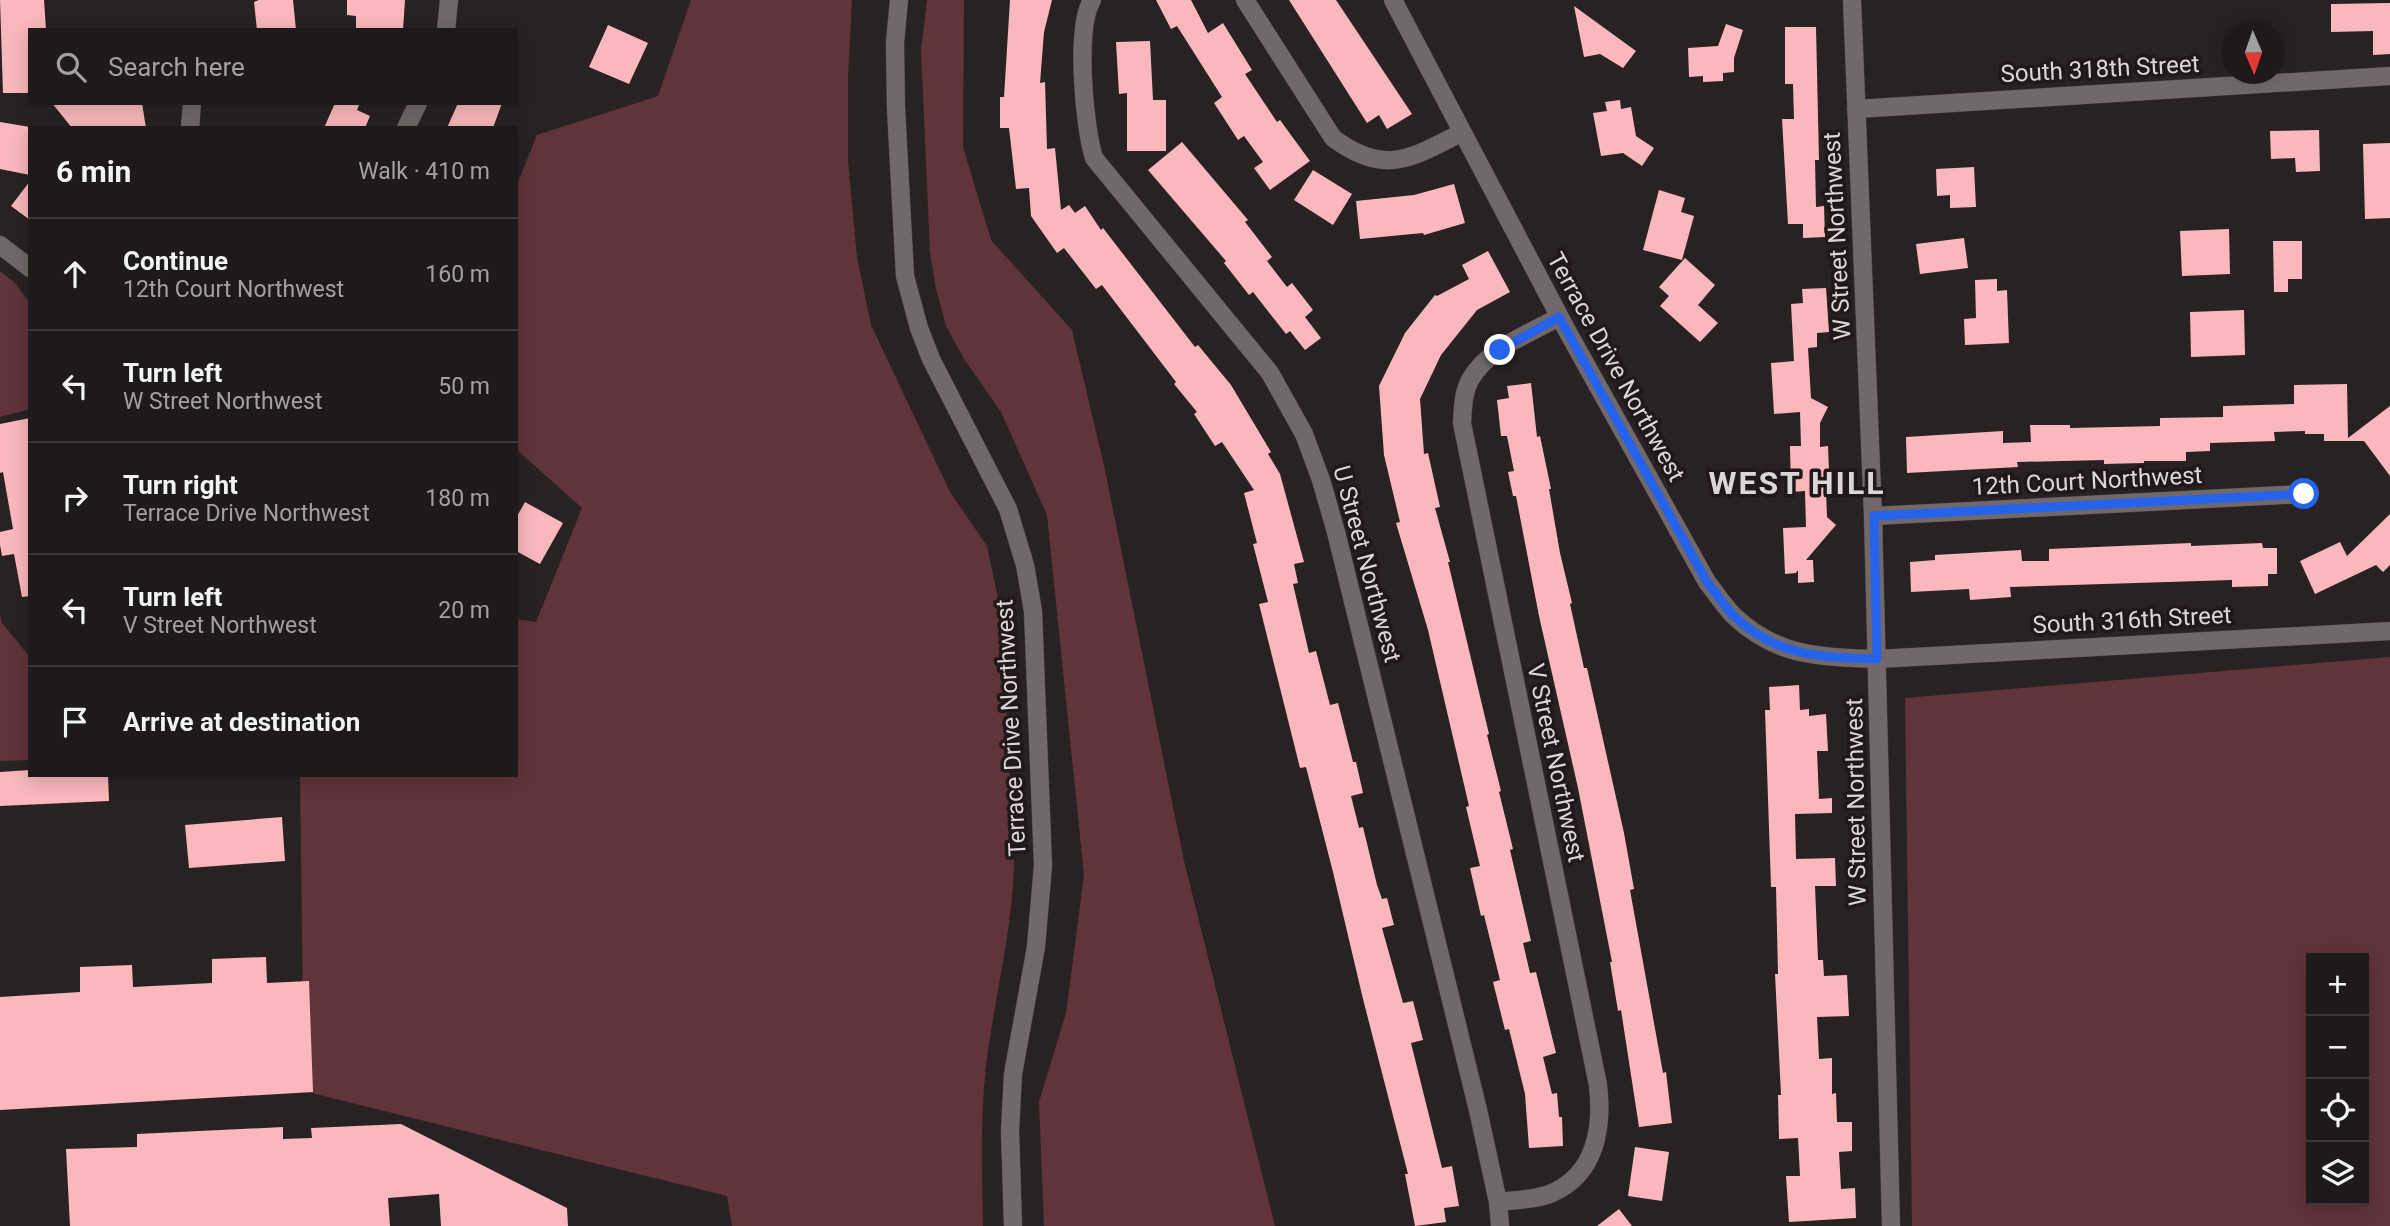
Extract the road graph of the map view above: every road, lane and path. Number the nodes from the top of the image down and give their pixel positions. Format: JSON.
{"nodes":[{"id":1,"x":449,"y":0,"type":"edge"},
{"id":2,"x":899,"y":0,"type":"edge"},
{"id":3,"x":1092,"y":0,"type":"edge"},
{"id":4,"x":1245,"y":0,"type":"edge"},
{"id":5,"x":1393,"y":0,"type":"edge"},
{"id":6,"x":1852,"y":0,"type":"edge"},
{"id":7,"x":446,"y":28,"type":"edge"},
{"id":8,"x":2390,"y":76,"type":"edge"},
{"id":9,"x":192,"y":105,"type":"edge"},
{"id":10,"x":417,"y":105,"type":"edge"},
{"id":11,"x":1856,"y":108,"type":"junction"},
{"id":12,"x":190,"y":126,"type":"edge"},
{"id":13,"x":407,"y":126,"type":"edge"},
{"id":14,"x":1461,"y":133,"type":"junction"},
{"id":15,"x":0,"y":245,"type":"edge"},
{"id":16,"x":28,"y":266,"type":"edge"},
{"id":17,"x":1559,"y":317,"type":"junction"},
{"id":18,"x":2304,"y":494,"type":"dead end"},
{"id":19,"x":1874,"y":516,"type":"junction"},
{"id":20,"x":2390,"y":631,"type":"edge"},
{"id":21,"x":1877,"y":659,"type":"junction"},
{"id":22,"x":1498,"y":1202,"type":"junction"},
{"id":23,"x":1013,"y":1226,"type":"edge"},
{"id":24,"x":1500,"y":1226,"type":"edge"},
{"id":25,"x":1891,"y":1226,"type":"edge"}],
"edges":[{"from":1,"to":7,"type":"street"},
{"from":2,"to":23,"type":"street","name":"Terrace Drive Northwest"},
{"from":3,"to":22,"type":"street","name":"U Street Northwest"},
{"from":4,"to":14,"type":"street"},
{"from":5,"to":14,"type":"street","name":"Terrace Drive Northwest"},
{"from":6,"to":11,"type":"street","name":"W Street Northwest"},
{"from":8,"to":11,"type":"street","name":"South 318th Street"},
{"from":9,"to":12,"type":"street"},
{"from":10,"to":13,"type":"street"},
{"from":11,"to":19,"type":"street","name":"W Street Northwest"},
{"from":14,"to":17,"type":"street","name":"Terrace Drive Northwest"},
{"from":15,"to":16,"type":"street"},
{"from":17,"to":21,"type":"street","name":"Terrace Drive Northwest"},
{"from":17,"to":22,"type":"street","name":"V Street Northwest"},
{"from":18,"to":19,"type":"street","name":"12th Court Northwest"},
{"from":19,"to":21,"type":"street","name":"W Street Northwest"},
{"from":20,"to":21,"type":"street","name":"South 316th Street"},
{"from":21,"to":25,"type":"street","name":"W Street Northwest"},
{"from":22,"to":24,"type":"street","name":"U Street Northwest"}]}
